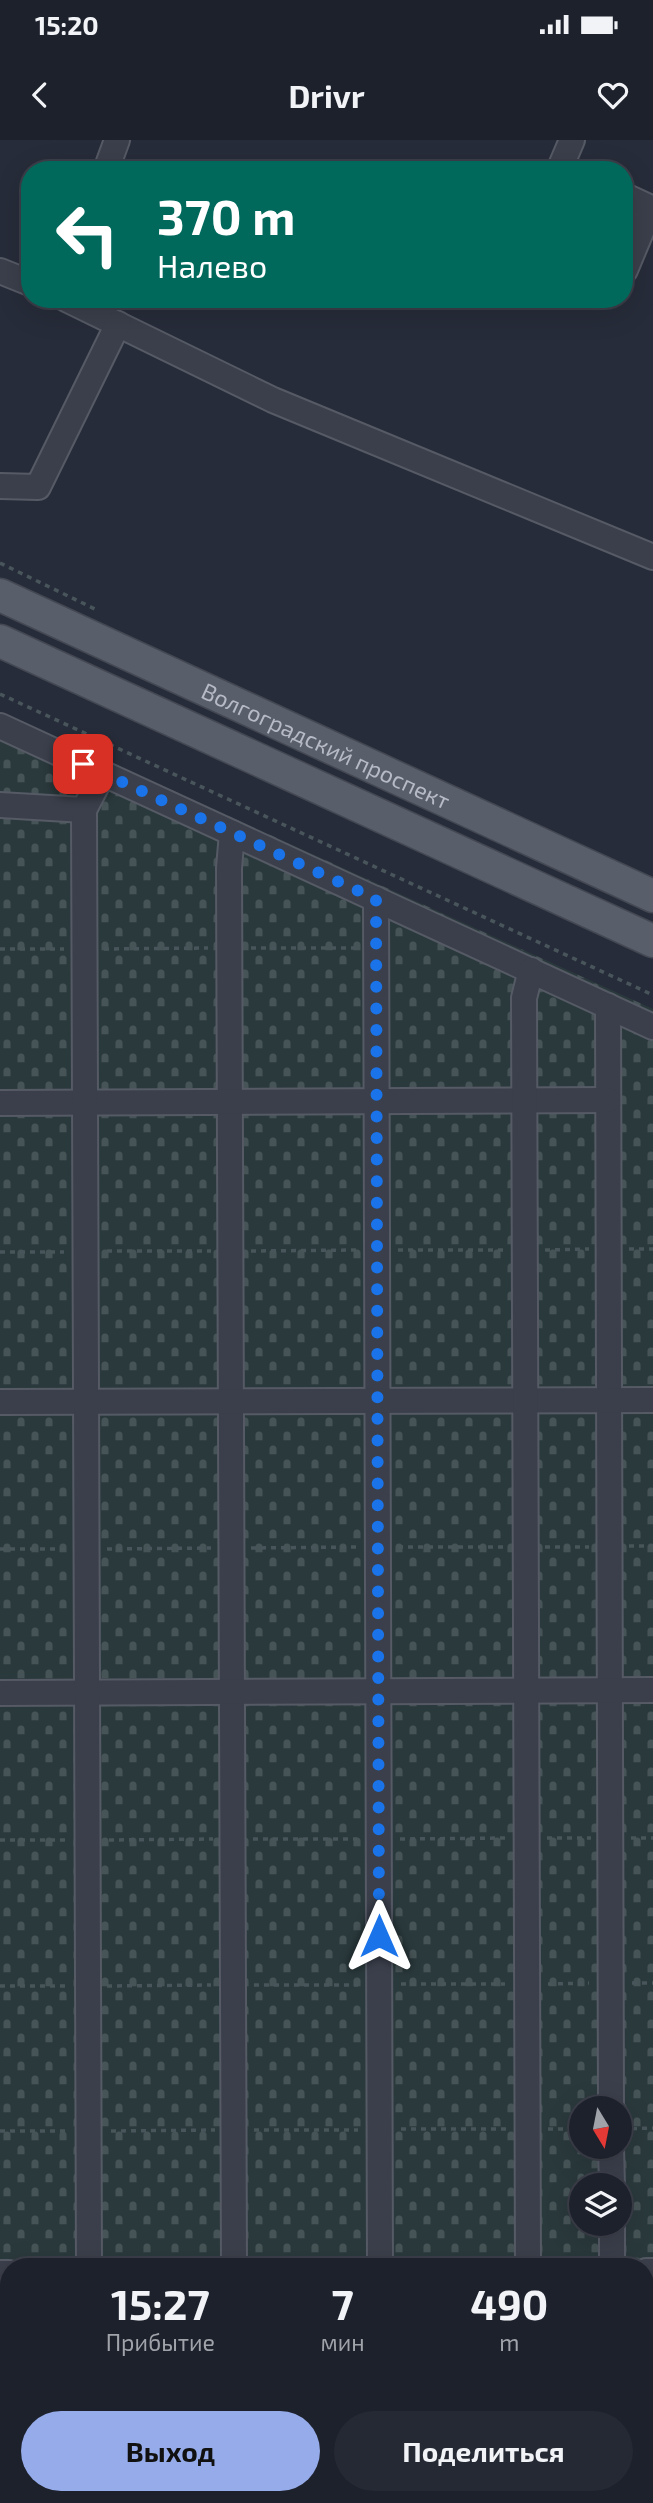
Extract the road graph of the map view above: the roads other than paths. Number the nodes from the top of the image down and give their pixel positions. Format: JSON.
{"nodes":[{"id":1,"x":117,"y":140,"type":"edge"},
{"id":2,"x":572,"y":140,"type":"edge"},
{"id":3,"x":109,"y":161,"type":"edge"},
{"id":4,"x":563,"y":161,"type":"edge"},
{"id":5,"x":633,"y":200,"type":"edge"},
{"id":6,"x":633,"y":251,"type":"edge"},
{"id":7,"x":0,"y":271,"type":"edge"},
{"id":8,"x":21,"y":279,"type":"edge"},
{"id":9,"x":85,"y":308,"type":"edge"},
{"id":10,"x":118,"y":324,"type":"junction"},
{"id":11,"x":0,"y":486,"type":"edge"},
{"id":12,"x":653,"y":557,"type":"edge"},
{"id":13,"x":0,"y":595,"type":"edge"},
{"id":14,"x":0,"y":641,"type":"edge"},
{"id":15,"x":0,"y":726,"type":"edge"},
{"id":16,"x":103,"y":773,"type":"junction"},
{"id":17,"x":0,"y":805,"type":"edge"},
{"id":18,"x":84,"y":810,"type":"junction"},
{"id":19,"x":232,"y":833,"type":"junction"},
{"id":20,"x":653,"y":896,"type":"edge"},
{"id":21,"x":376,"y":899,"type":"junction"},
{"id":22,"x":653,"y":941,"type":"edge"},
{"id":23,"x":531,"y":970,"type":"junction"},
{"id":24,"x":608,"y":1006,"type":"junction"},
{"id":25,"x":653,"y":1027,"type":"edge"},
{"id":26,"x":524,"y":1100,"type":"junction"},
{"id":27,"x":608,"y":1100,"type":"junction"},
{"id":28,"x":376,"y":1101,"type":"junction"},
{"id":29,"x":85,"y":1102,"type":"junction"},
{"id":30,"x":230,"y":1102,"type":"junction"},
{"id":31,"x":0,"y":1103,"type":"edge"},
{"id":32,"x":525,"y":1400,"type":"junction"},
{"id":33,"x":609,"y":1400,"type":"junction"},
{"id":34,"x":653,"y":1400,"type":"edge"},
{"id":35,"x":377,"y":1401,"type":"junction"},
{"id":36,"x":0,"y":1402,"type":"edge"},
{"id":37,"x":86,"y":1402,"type":"junction"},
{"id":38,"x":231,"y":1402,"type":"junction"},
{"id":39,"x":610,"y":1690,"type":"junction"},
{"id":40,"x":653,"y":1690,"type":"edge"},
{"id":41,"x":526,"y":1691,"type":"junction"},
{"id":42,"x":232,"y":1692,"type":"junction"},
{"id":43,"x":378,"y":1692,"type":"junction"},
{"id":44,"x":0,"y":1693,"type":"edge"},
{"id":45,"x":87,"y":1693,"type":"junction"},
{"id":46,"x":611,"y":2096,"type":"edge"},
{"id":47,"x":612,"y":2236,"type":"edge"},
{"id":48,"x":89,"y":2258,"type":"edge"},
{"id":49,"x":234,"y":2258,"type":"edge"},
{"id":50,"x":380,"y":2258,"type":"edge"},
{"id":51,"x":528,"y":2258,"type":"edge"},
{"id":52,"x":612,"y":2258,"type":"edge"}],
"edges":[{"from":1,"to":3,"type":"lane"},
{"from":2,"to":4,"type":"lane"},
{"from":5,"to":6,"type":"lane"},
{"from":7,"to":8,"type":"lane"},
{"from":9,"to":10,"type":"lane"},
{"from":10,"to":11,"type":"lane"},
{"from":10,"to":12,"type":"lane"},
{"from":13,"to":20,"type":"main road","name":"Волгоградский проспект"},
{"from":14,"to":22,"type":"main road","name":"Волгоградский проспект"},
{"from":15,"to":16,"type":"lane"},
{"from":16,"to":18,"type":"lane"},
{"from":16,"to":19,"type":"lane"},
{"from":17,"to":18,"type":"lane"},
{"from":18,"to":29,"type":"lane"},
{"from":19,"to":21,"type":"lane"},
{"from":19,"to":30,"type":"lane"},
{"from":21,"to":23,"type":"lane"},
{"from":21,"to":28,"type":"lane"},
{"from":23,"to":24,"type":"lane"},
{"from":23,"to":26,"type":"lane"},
{"from":24,"to":25,"type":"lane"},
{"from":24,"to":27,"type":"lane"},
{"from":26,"to":27,"type":"lane"},
{"from":26,"to":28,"type":"lane"},
{"from":26,"to":32,"type":"lane"},
{"from":27,"to":33,"type":"lane"},
{"from":28,"to":30,"type":"lane"},
{"from":28,"to":35,"type":"lane"},
{"from":29,"to":30,"type":"lane"},
{"from":29,"to":31,"type":"lane"},
{"from":29,"to":37,"type":"lane"},
{"from":30,"to":38,"type":"lane"},
{"from":32,"to":33,"type":"lane"},
{"from":32,"to":35,"type":"lane"},
{"from":32,"to":41,"type":"lane"},
{"from":33,"to":34,"type":"lane"},
{"from":33,"to":39,"type":"lane"},
{"from":35,"to":38,"type":"lane"},
{"from":35,"to":43,"type":"lane"},
{"from":36,"to":37,"type":"lane"},
{"from":37,"to":38,"type":"lane"},
{"from":37,"to":45,"type":"lane"},
{"from":38,"to":42,"type":"lane"},
{"from":39,"to":40,"type":"lane"},
{"from":39,"to":41,"type":"lane"},
{"from":39,"to":46,"type":"lane"},
{"from":41,"to":43,"type":"lane"},
{"from":41,"to":51,"type":"lane"},
{"from":42,"to":43,"type":"lane"},
{"from":42,"to":45,"type":"lane"},
{"from":42,"to":49,"type":"lane"},
{"from":43,"to":50,"type":"lane"},
{"from":44,"to":45,"type":"lane"},
{"from":45,"to":48,"type":"lane"},
{"from":47,"to":52,"type":"lane"}]}
